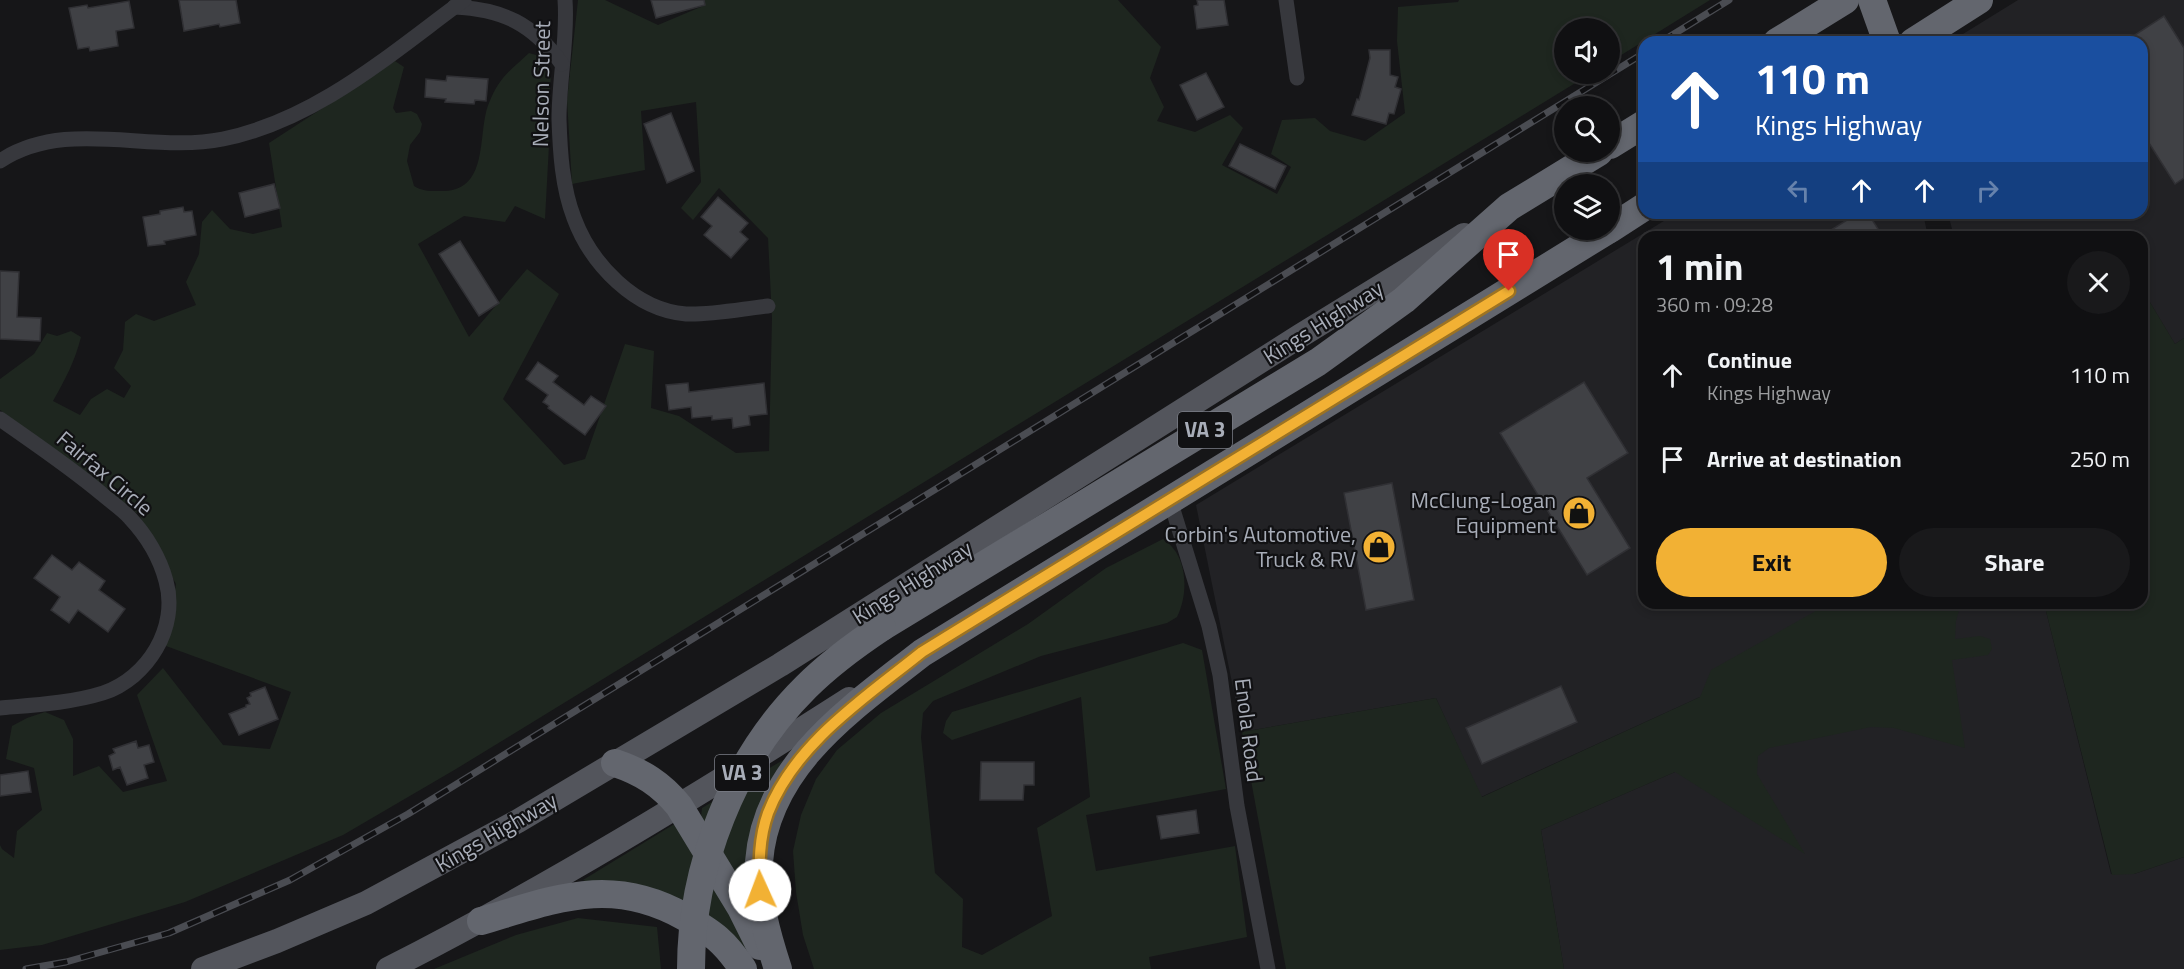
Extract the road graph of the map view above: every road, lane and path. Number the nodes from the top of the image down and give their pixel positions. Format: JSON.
{"nodes":[{"id":1,"x":565,"y":0,"type":"edge"},
{"id":2,"x":1286,"y":0,"type":"edge"},
{"id":3,"x":1845,"y":0,"type":"edge"},
{"id":4,"x":1872,"y":0,"type":"edge"},
{"id":5,"x":1979,"y":0,"type":"edge"},
{"id":6,"x":459,"y":4,"type":"edge"},
{"id":7,"x":1787,"y":36,"type":"edge"},
{"id":8,"x":1885,"y":36,"type":"edge"},
{"id":9,"x":1922,"y":36,"type":"edge"},
{"id":10,"x":562,"y":64,"type":"junction"},
{"id":11,"x":1297,"y":78,"type":"dead end"},
{"id":12,"x":1638,"y":128,"type":"edge"},
{"id":13,"x":1620,"y":139,"type":"edge"},
{"id":14,"x":0,"y":161,"type":"edge"},
{"id":15,"x":1583,"y":162,"type":"edge"},
{"id":16,"x":1509,"y":207,"type":"junction"},
{"id":17,"x":1638,"y":211,"type":"edge"},
{"id":18,"x":1620,"y":222,"type":"edge"},
{"id":19,"x":1591,"y":240,"type":"edge"},
{"id":20,"x":768,"y":306,"type":"dead end"},
{"id":21,"x":0,"y":419,"type":"edge"},
{"id":22,"x":1170,"y":500,"type":"junction"},
{"id":23,"x":922,"y":652,"type":"junction"},
{"id":24,"x":0,"y":708,"type":"edge"},
{"id":25,"x":615,"y":763,"type":"junction"},
{"id":26,"x":679,"y":806,"type":"junction"},
{"id":27,"x":481,"y":921,"type":"junction"},
{"id":28,"x":202,"y":969,"type":"edge"},
{"id":29,"x":388,"y":969,"type":"edge"},
{"id":30,"x":691,"y":969,"type":"edge"},
{"id":31,"x":743,"y":969,"type":"edge"},
{"id":32,"x":772,"y":969,"type":"edge"},
{"id":33,"x":778,"y":969,"type":"edge"},
{"id":34,"x":1268,"y":969,"type":"edge"}],
"edges":[{"from":1,"to":10,"type":"street","name":"Nelson Street"},
{"from":2,"to":11,"type":"street"},
{"from":3,"to":7,"type":"highway"},
{"from":4,"to":8,"type":"highway"},
{"from":5,"to":9,"type":"highway"},
{"from":6,"to":10,"type":"street"},
{"from":6,"to":14,"type":"street"},
{"from":10,"to":20,"type":"street","name":"Nelson Street"},
{"from":12,"to":13,"type":"highway"},
{"from":15,"to":16,"type":"highway","name":"Kings Highway","number":"VA 3"},
{"from":16,"to":25,"type":"main road","name":"Kings Highway"},
{"from":16,"to":30,"type":"highway","number":"VA 3","bridge":true},
{"from":17,"to":18,"type":"highway","number":"VA 3"},
{"from":19,"to":22,"type":"highway","number":"VA 3"},
{"from":21,"to":24,"type":"street","name":"Fairfax Circle"},
{"from":22,"to":23,"type":"highway","number":"VA 3"},
{"from":22,"to":34,"type":"street","name":"Enola Road"},
{"from":23,"to":26,"type":"main road"},
{"from":23,"to":33,"type":"highway","number":"VA 3"},
{"from":25,"to":26,"type":"highway"},
{"from":25,"to":28,"type":"main road","name":"Kings Highway"},
{"from":26,"to":27,"type":"main road"},
{"from":26,"to":32,"type":"highway"},
{"from":27,"to":29,"type":"main road"},
{"from":27,"to":31,"type":"highway"}]}
